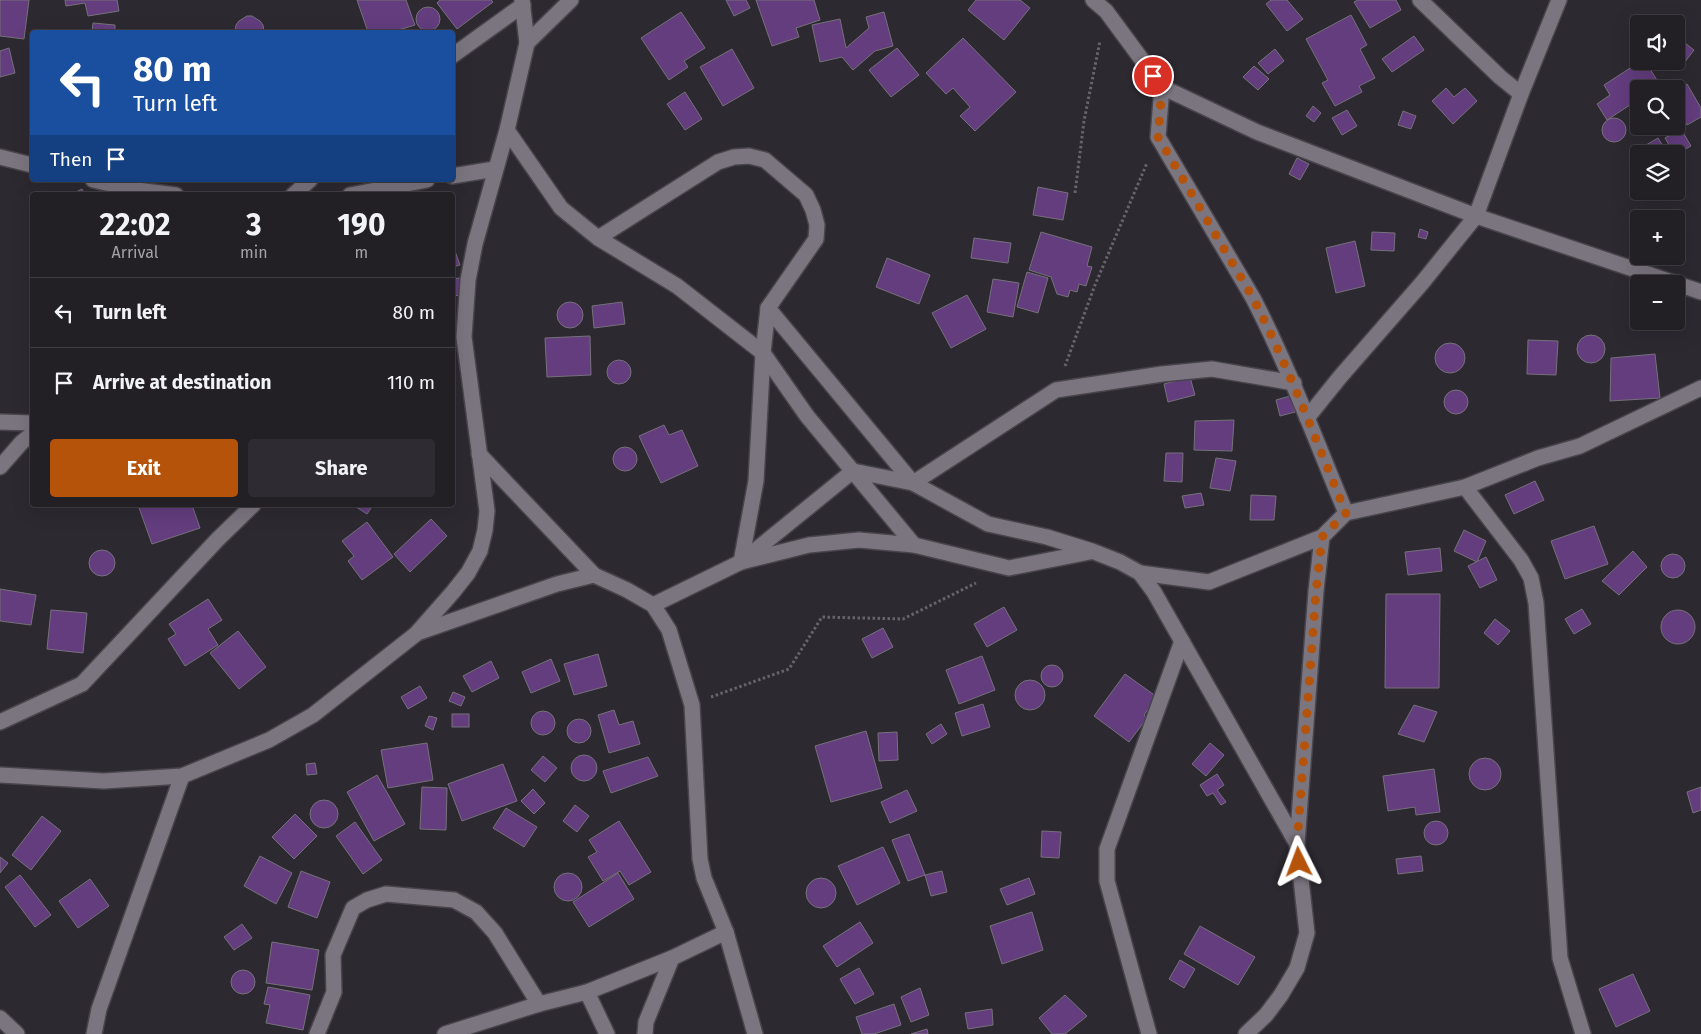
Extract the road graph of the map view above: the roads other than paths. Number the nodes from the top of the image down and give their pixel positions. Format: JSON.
{"nodes":[{"id":1,"x":571,"y":0,"type":"edge"},
{"id":2,"x":1093,"y":0,"type":"edge"},
{"id":3,"x":1420,"y":0,"type":"edge"},
{"id":4,"x":1559,"y":0,"type":"edge"},
{"id":5,"x":523,"y":2,"type":"edge"},
{"id":6,"x":527,"y":43,"type":"junction"},
{"id":7,"x":455,"y":54,"type":"edge"},
{"id":8,"x":1162,"y":87,"type":"junction"},
{"id":9,"x":1521,"y":94,"type":"junction"},
{"id":10,"x":507,"y":130,"type":"junction"},
{"id":11,"x":0,"y":157,"type":"edge"},
{"id":12,"x":30,"y":164,"type":"edge"},
{"id":13,"x":495,"y":169,"type":"junction"},
{"id":14,"x":455,"y":176,"type":"edge"},
{"id":15,"x":102,"y":182,"type":"edge"},
{"id":16,"x":308,"y":182,"type":"edge"},
{"id":17,"x":417,"y":182,"type":"edge"},
{"id":18,"x":153,"y":192,"type":"edge"},
{"id":19,"x":296,"y":192,"type":"edge"},
{"id":20,"x":365,"y":192,"type":"edge"},
{"id":21,"x":1476,"y":216,"type":"junction"},
{"id":22,"x":598,"y":238,"type":"junction"},
{"id":23,"x":1701,"y":292,"type":"edge"},
{"id":24,"x":768,"y":308,"type":"junction"},
{"id":25,"x":458,"y":341,"type":"edge"},
{"id":26,"x":763,"y":353,"type":"junction"},
{"id":27,"x":1294,"y":383,"type":"junction"},
{"id":28,"x":1701,"y":388,"type":"edge"},
{"id":29,"x":1307,"y":418,"type":"junction"},
{"id":30,"x":0,"y":422,"type":"edge"},
{"id":31,"x":30,"y":423,"type":"edge"},
{"id":32,"x":30,"y":436,"type":"edge"},
{"id":33,"x":479,"y":454,"type":"junction"},
{"id":34,"x":0,"y":467,"type":"edge"},
{"id":35,"x":852,"y":471,"type":"junction"},
{"id":36,"x":913,"y":483,"type":"junction"},
{"id":37,"x":1465,"y":487,"type":"junction"},
{"id":38,"x":251,"y":507,"type":"edge"},
{"id":39,"x":1346,"y":513,"type":"junction"},
{"id":40,"x":1322,"y":537,"type":"junction"},
{"id":41,"x":914,"y":545,"type":"junction"},
{"id":42,"x":1092,"y":551,"type":"junction"},
{"id":43,"x":741,"y":562,"type":"junction"},
{"id":44,"x":1140,"y":574,"type":"junction"},
{"id":45,"x":594,"y":575,"type":"junction"},
{"id":46,"x":653,"y":605,"type":"junction"},
{"id":47,"x":416,"y":634,"type":"junction"},
{"id":48,"x":1182,"y":641,"type":"junction"},
{"id":49,"x":0,"y":722,"type":"edge"},
{"id":50,"x":0,"y":775,"type":"edge"},
{"id":51,"x":182,"y":776,"type":"junction"},
{"id":52,"x":1297,"y":844,"type":"junction"},
{"id":53,"x":726,"y":932,"type":"junction"},
{"id":54,"x":672,"y":958,"type":"junction"},
{"id":55,"x":587,"y":992,"type":"junction"},
{"id":56,"x":539,"y":1004,"type":"junction"},
{"id":57,"x":0,"y":1018,"type":"edge"},
{"id":58,"x":17,"y":1034,"type":"edge"},
{"id":59,"x":94,"y":1034,"type":"edge"},
{"id":60,"x":317,"y":1034,"type":"edge"},
{"id":61,"x":445,"y":1034,"type":"edge"},
{"id":62,"x":607,"y":1034,"type":"edge"},
{"id":63,"x":645,"y":1034,"type":"edge"},
{"id":64,"x":755,"y":1034,"type":"edge"},
{"id":65,"x":1149,"y":1034,"type":"edge"},
{"id":66,"x":1246,"y":1034,"type":"edge"},
{"id":67,"x":1583,"y":1034,"type":"edge"}],
"edges":[{"from":1,"to":6,"type":"street"},
{"from":2,"to":8,"type":"street"},
{"from":3,"to":9,"type":"street"},
{"from":4,"to":9,"type":"street"},
{"from":5,"to":6,"type":"street"},
{"from":5,"to":7,"type":"street"},
{"from":6,"to":10,"type":"street"},
{"from":8,"to":21,"type":"street"},
{"from":8,"to":27,"type":"street"},
{"from":9,"to":21,"type":"street"},
{"from":10,"to":13,"type":"street"},
{"from":10,"to":22,"type":"street"},
{"from":11,"to":12,"type":"street"},
{"from":13,"to":14,"type":"street"},
{"from":13,"to":25,"type":"street"},
{"from":15,"to":18,"type":"street"},
{"from":16,"to":19,"type":"street"},
{"from":17,"to":20,"type":"street"},
{"from":21,"to":23,"type":"street"},
{"from":21,"to":29,"type":"street"},
{"from":22,"to":24,"type":"street"},
{"from":22,"to":26,"type":"street"},
{"from":24,"to":26,"type":"street"},
{"from":24,"to":36,"type":"street"},
{"from":25,"to":33,"type":"street"},
{"from":26,"to":35,"type":"street"},
{"from":26,"to":43,"type":"street"},
{"from":27,"to":29,"type":"street"},
{"from":27,"to":36,"type":"street"},
{"from":28,"to":37,"type":"street"},
{"from":29,"to":39,"type":"street"},
{"from":30,"to":31,"type":"street"},
{"from":32,"to":34,"type":"street"},
{"from":33,"to":45,"type":"street"},
{"from":33,"to":47,"type":"street"},
{"from":35,"to":36,"type":"street"},
{"from":35,"to":41,"type":"street"},
{"from":35,"to":43,"type":"street"},
{"from":36,"to":42,"type":"street"},
{"from":37,"to":39,"type":"street"},
{"from":37,"to":67,"type":"street"},
{"from":38,"to":49,"type":"street"},
{"from":39,"to":40,"type":"street"},
{"from":40,"to":44,"type":"street"},
{"from":40,"to":52,"type":"street"},
{"from":41,"to":42,"type":"street"},
{"from":41,"to":43,"type":"street"},
{"from":42,"to":44,"type":"street"},
{"from":43,"to":46,"type":"street"},
{"from":44,"to":48,"type":"street"},
{"from":45,"to":46,"type":"street"},
{"from":45,"to":47,"type":"street"},
{"from":46,"to":53,"type":"street"},
{"from":47,"to":51,"type":"street"},
{"from":48,"to":52,"type":"street"},
{"from":48,"to":65,"type":"street"},
{"from":50,"to":51,"type":"street"},
{"from":51,"to":59,"type":"street"},
{"from":52,"to":66,"type":"street"},
{"from":53,"to":54,"type":"street"},
{"from":53,"to":64,"type":"street"},
{"from":54,"to":55,"type":"street"},
{"from":54,"to":63,"type":"street"},
{"from":55,"to":56,"type":"street"},
{"from":55,"to":62,"type":"street"},
{"from":56,"to":60,"type":"street"},
{"from":56,"to":61,"type":"street"},
{"from":57,"to":58,"type":"street"}]}
